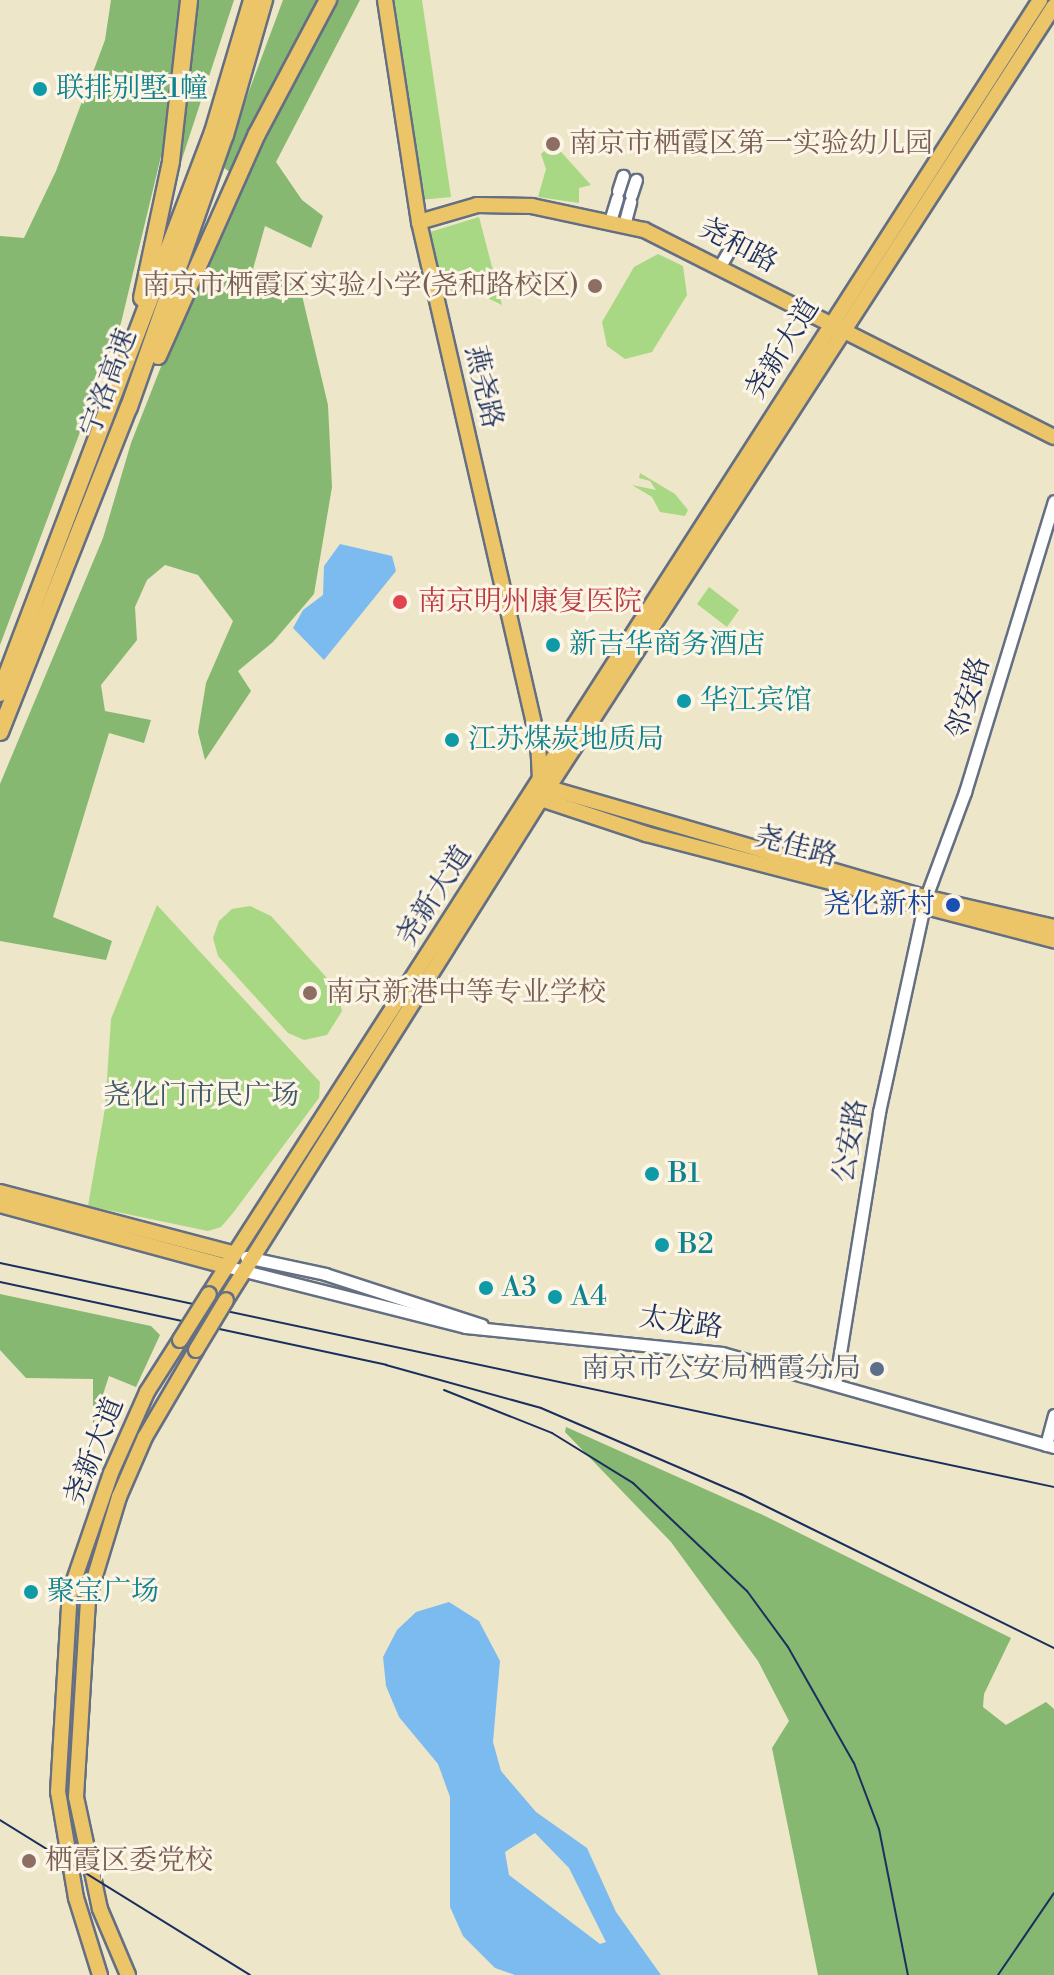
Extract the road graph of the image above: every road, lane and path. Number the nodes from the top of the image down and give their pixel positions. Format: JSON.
{"nodes":[{"id":1,"x":189,"y":0,"type":"edge"},
{"id":2,"x":252,"y":0,"type":"edge"},
{"id":3,"x":264,"y":0,"type":"edge"},
{"id":4,"x":328,"y":0,"type":"edge"},
{"id":5,"x":385,"y":0,"type":"edge"},
{"id":6,"x":1040,"y":0,"type":"edge"},
{"id":7,"x":1054,"y":6,"type":"edge"},
{"id":8,"x":623,"y":176,"type":"dead end"},
{"id":9,"x":636,"y":180,"type":"dead end"},
{"id":10,"x":419,"y":222,"type":"junction"},
{"id":11,"x":617,"y":223,"type":"junction"},
{"id":12,"x":730,"y":249,"type":"dead end"},
{"id":13,"x":720,"y":266,"type":"junction"},
{"id":14,"x":830,"y":323,"type":"junction"},
{"id":15,"x":845,"y":332,"type":"junction"},
{"id":16,"x":1054,"y":437,"type":"edge"},
{"id":17,"x":104,"y":470,"type":"junction"},
{"id":18,"x":1054,"y":501,"type":"edge"},
{"id":19,"x":57,"y":539,"type":"junction"},
{"id":20,"x":0,"y":693,"type":"edge"},
{"id":21,"x":0,"y":732,"type":"edge"},
{"id":22,"x":541,"y":789,"type":"junction"},
{"id":23,"x":925,"y":902,"type":"junction"},
{"id":24,"x":1054,"y":927,"type":"edge"},
{"id":25,"x":1054,"y":940,"type":"edge"},
{"id":26,"x":0,"y":1192,"type":"edge"},
{"id":27,"x":0,"y":1205,"type":"edge"},
{"id":28,"x":253,"y":1259,"type":"junction"},
{"id":29,"x":229,"y":1260,"type":"junction"},
{"id":30,"x":244,"y":1272,"type":"junction"},
{"id":31,"x":482,"y":1326,"type":"junction"},
{"id":32,"x":835,"y":1384,"type":"junction"},
{"id":33,"x":1054,"y":1415,"type":"edge"},
{"id":34,"x":1050,"y":1446,"type":"edge"},
{"id":35,"x":100,"y":1975,"type":"edge"},
{"id":36,"x":128,"y":1975,"type":"edge"}],
"edges":[{"from":1,"to":19,"type":"highway"},
{"from":2,"to":19,"type":"highway","name":"宁洛高速"},
{"from":3,"to":17,"type":"highway","name":"宁洛高速"},
{"from":4,"to":17,"type":"highway"},
{"from":5,"to":10,"type":"main road","name":"燕尧路"},
{"from":6,"to":14,"type":"main road","name":"尧新大道"},
{"from":7,"to":15,"type":"main road","name":"尧新大道"},
{"from":8,"to":11,"type":"street"},
{"from":9,"to":11,"type":"street"},
{"from":10,"to":11,"type":"main road","name":"尧和路"},
{"from":10,"to":22,"type":"main road","name":"燕尧路"},
{"from":11,"to":13,"type":"main road","name":"尧和路"},
{"from":12,"to":13,"type":"street"},
{"from":13,"to":14,"type":"main road","name":"尧和路"},
{"from":14,"to":15,"type":"main road","name":"尧和路"},
{"from":14,"to":22,"type":"main road","name":"尧新大道"},
{"from":15,"to":16,"type":"main road","name":"尧和路"},
{"from":15,"to":22,"type":"main road","name":"尧新大道"},
{"from":17,"to":21,"type":"highway","name":"宁洛高速"},
{"from":18,"to":23,"type":"street","name":"邻安路"},
{"from":19,"to":20,"type":"highway","name":"宁洛高速"},
{"from":22,"to":23,"type":"main road","name":"尧佳路"},
{"from":22,"to":28,"type":"main road","name":"尧新大道"},
{"from":22,"to":29,"type":"main road","name":"尧新大道"},
{"from":23,"to":24,"type":"main road","name":"尧佳路"},
{"from":23,"to":25,"type":"main road","name":"尧佳路"},
{"from":23,"to":32,"type":"street","name":"公安路"},
{"from":26,"to":29,"type":"main road","name":"太龙路"},
{"from":27,"to":29,"type":"main road","name":"太龙路"},
{"from":28,"to":29,"type":"street","name":"太龙路"},
{"from":28,"to":30,"type":"main road","name":"尧新大道"},
{"from":28,"to":31,"type":"street","name":"太龙路"},
{"from":29,"to":30,"type":"street","name":"太龙路"},
{"from":29,"to":35,"type":"main road","name":"尧新大道","bridge":true},
{"from":30,"to":31,"type":"street","name":"太龙路"},
{"from":30,"to":36,"type":"main road","name":"尧新大道","bridge":true},
{"from":31,"to":32,"type":"street","name":"太龙路"},
{"from":32,"to":34,"type":"street","name":"太龙路"},
{"from":33,"to":34,"type":"street"}]}
